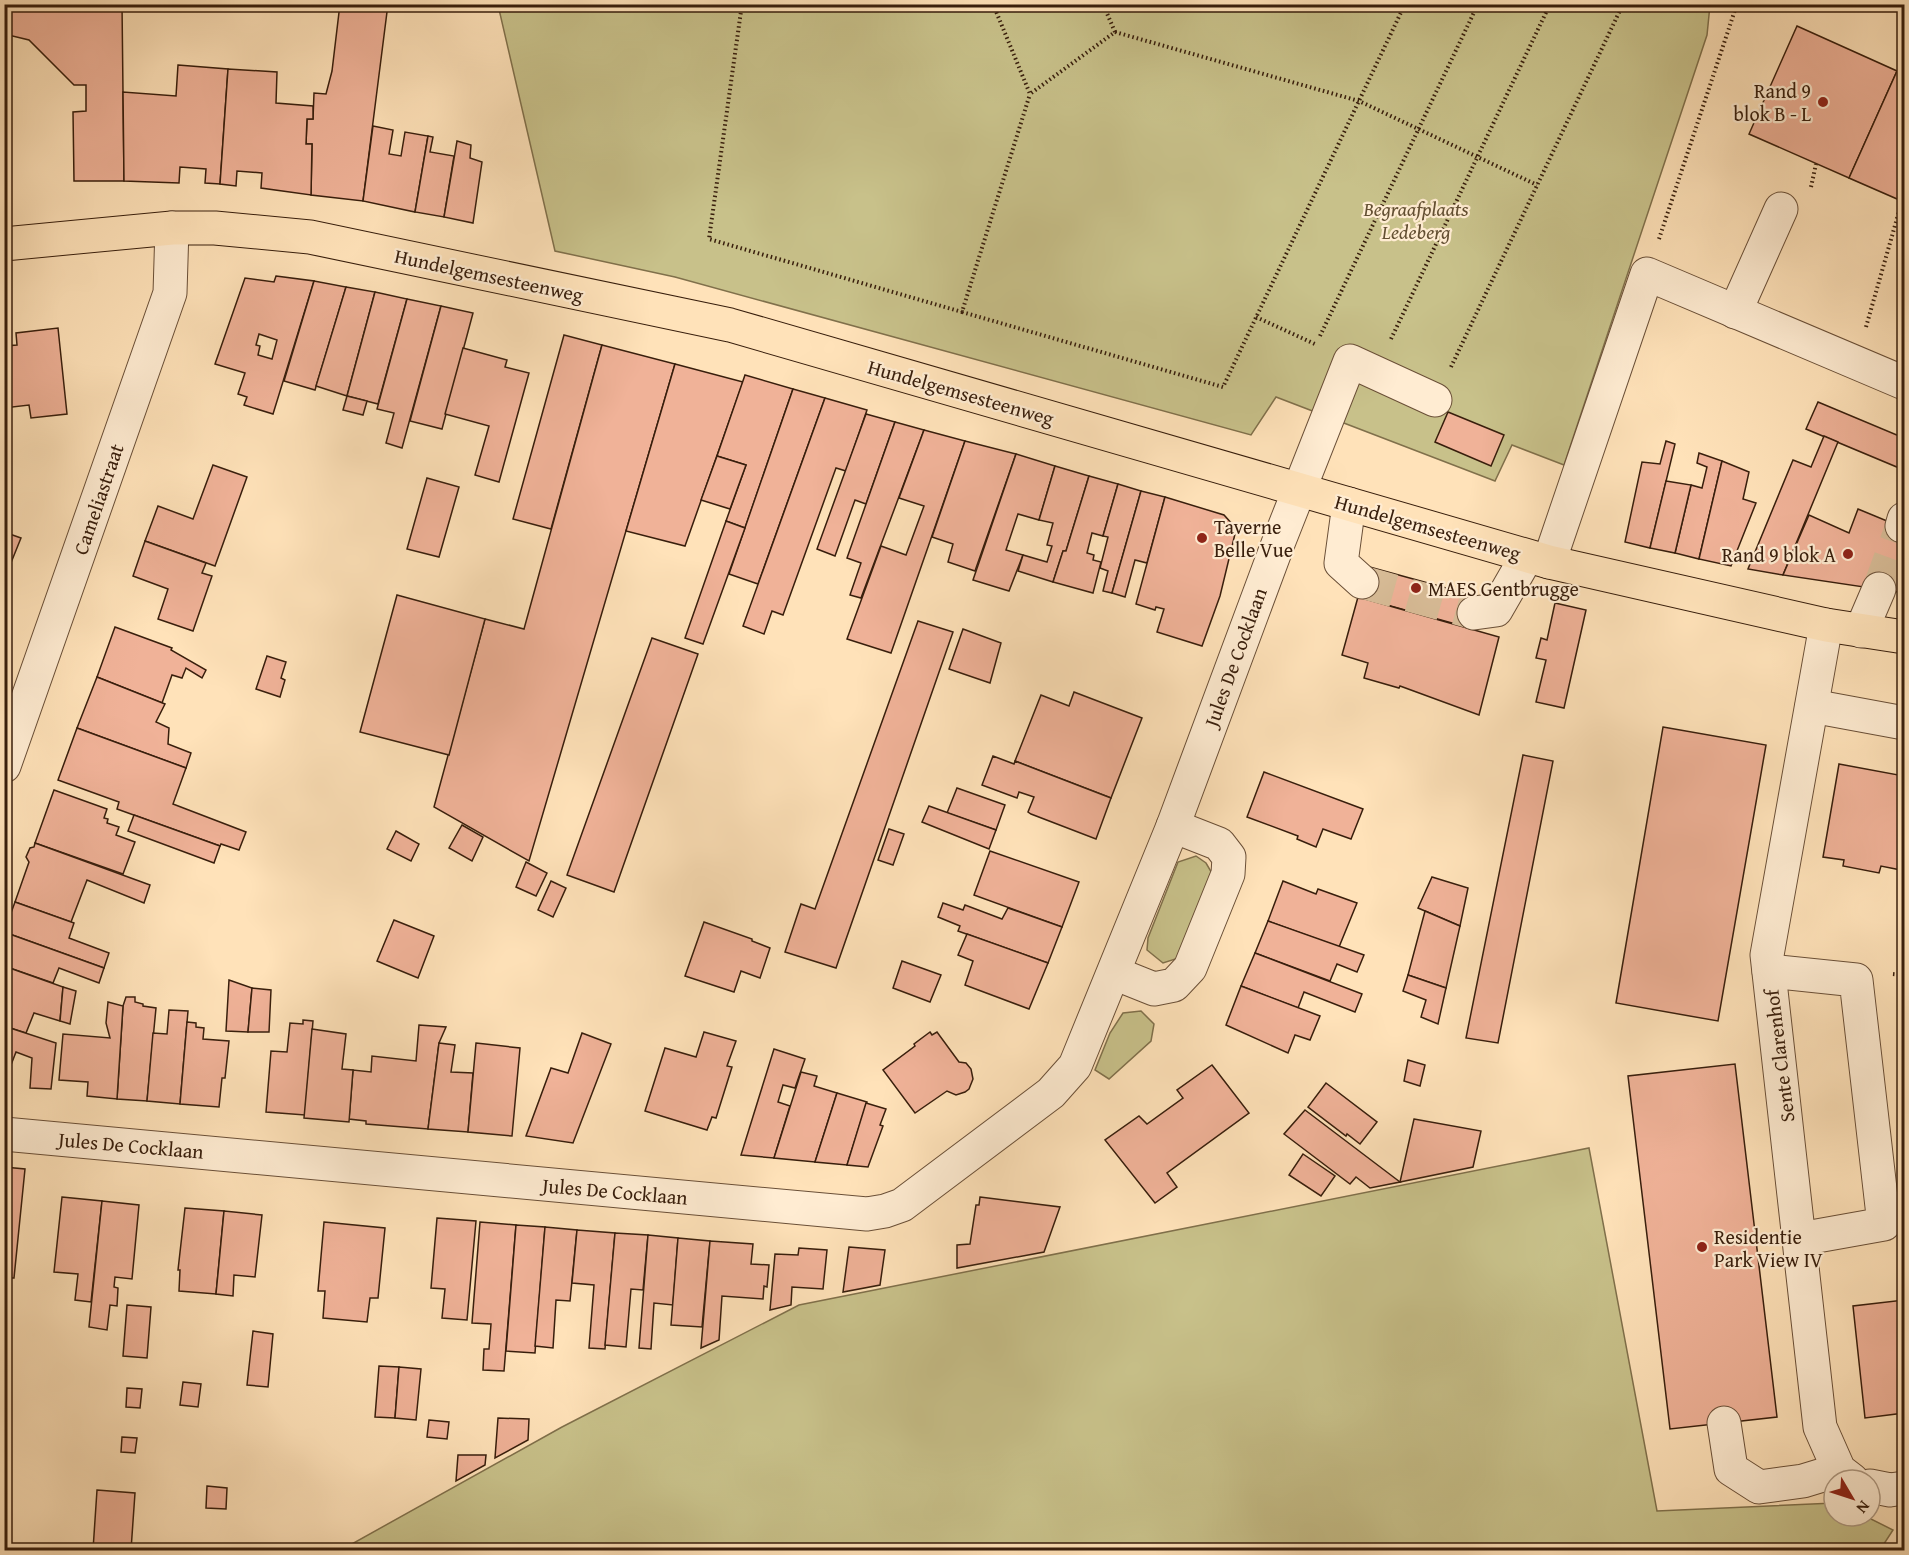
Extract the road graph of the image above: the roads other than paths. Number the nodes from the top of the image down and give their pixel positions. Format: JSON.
{"nodes":[{"id":1,"x":1781,"y":209,"type":"dead end"},
{"id":2,"x":172,"y":228,"type":"junction"},
{"id":3,"x":4,"y":244,"type":"edge"},
{"id":4,"x":1735,"y":312,"type":"junction"},
{"id":5,"x":1905,"y":383,"type":"edge"},
{"id":6,"x":1435,"y":400,"type":"road end"},
{"id":7,"x":1299,"y":489,"type":"junction"},
{"id":8,"x":1349,"y":504,"type":"junction"},
{"id":9,"x":1538,"y":559,"type":"junction"},
{"id":10,"x":1362,"y":582,"type":"tunnel mouth"},
{"id":11,"x":1879,"y":589,"type":"tunnel mouth"},
{"id":12,"x":1474,"y":613,"type":"tunnel mouth"},
{"id":13,"x":1826,"y":626,"type":"junction"},
{"id":14,"x":1861,"y":631,"type":"junction"},
{"id":15,"x":1905,"y":637,"type":"edge"},
{"id":16,"x":1812,"y":706,"type":"junction"},
{"id":17,"x":1905,"y":723,"type":"edge"},
{"id":18,"x":4,"y":766,"type":"edge"},
{"id":19,"x":1173,"y":826,"type":"junction"},
{"id":20,"x":1769,"y":971,"type":"junction"},
{"id":21,"x":1114,"y":973,"type":"junction"},
{"id":22,"x":4,"y":1134,"type":"edge"},
{"id":23,"x":1800,"y":1239,"type":"junction"},
{"id":24,"x":1724,"y":1424,"type":"dead end"},
{"id":25,"x":1841,"y":1468,"type":"edge"},
{"id":26,"x":1822,"y":1478,"type":"edge"},
{"id":27,"x":1882,"y":1488,"type":"edge"},
{"id":28,"x":1905,"y":1488,"type":"edge"}],
"edges":[{"from":1,"to":4,"type":"street"},
{"from":2,"to":3,"type":"main road","name":"Hundelgemsesteenweg"},
{"from":2,"to":7,"type":"main road","name":"Hundelgemsesteenweg"},
{"from":2,"to":18,"type":"street","name":"Cameliastraat"},
{"from":4,"to":5,"type":"street"},
{"from":4,"to":9,"type":"street"},
{"from":6,"to":7,"type":"street","name":"Jules De Cocklaan"},
{"from":7,"to":8,"type":"main road","name":"Hundelgemsesteenweg"},
{"from":7,"to":19,"type":"street","name":"Jules De Cocklaan"},
{"from":8,"to":9,"type":"main road","name":"Hundelgemsesteenweg"},
{"from":8,"to":10,"type":"street"},
{"from":9,"to":12,"type":"street"},
{"from":9,"to":13,"type":"main road","name":"Hundelgemsesteenweg"},
{"from":11,"to":14,"type":"street"},
{"from":13,"to":14,"type":"main road","name":"Hundelgemsesteenweg"},
{"from":13,"to":16,"type":"street","name":"Sente Clarenhof"},
{"from":14,"to":15,"type":"main road","name":"Hundelgemsesteenweg"},
{"from":16,"to":17,"type":"street"},
{"from":16,"to":20,"type":"street","name":"Sente Clarenhof"},
{"from":19,"to":21,"type":"street","name":"Jules De Cocklaan"},
{"from":19,"to":21,"type":"street"},
{"from":20,"to":23,"type":"street","name":"Sente Clarenhof"},
{"from":20,"to":23,"type":"street"},
{"from":21,"to":22,"type":"street","name":"Jules De Cocklaan"},
{"from":23,"to":25,"type":"street","name":"Sente Clarenhof"},
{"from":24,"to":26,"type":"street"},
{"from":27,"to":28,"type":"street"}]}
